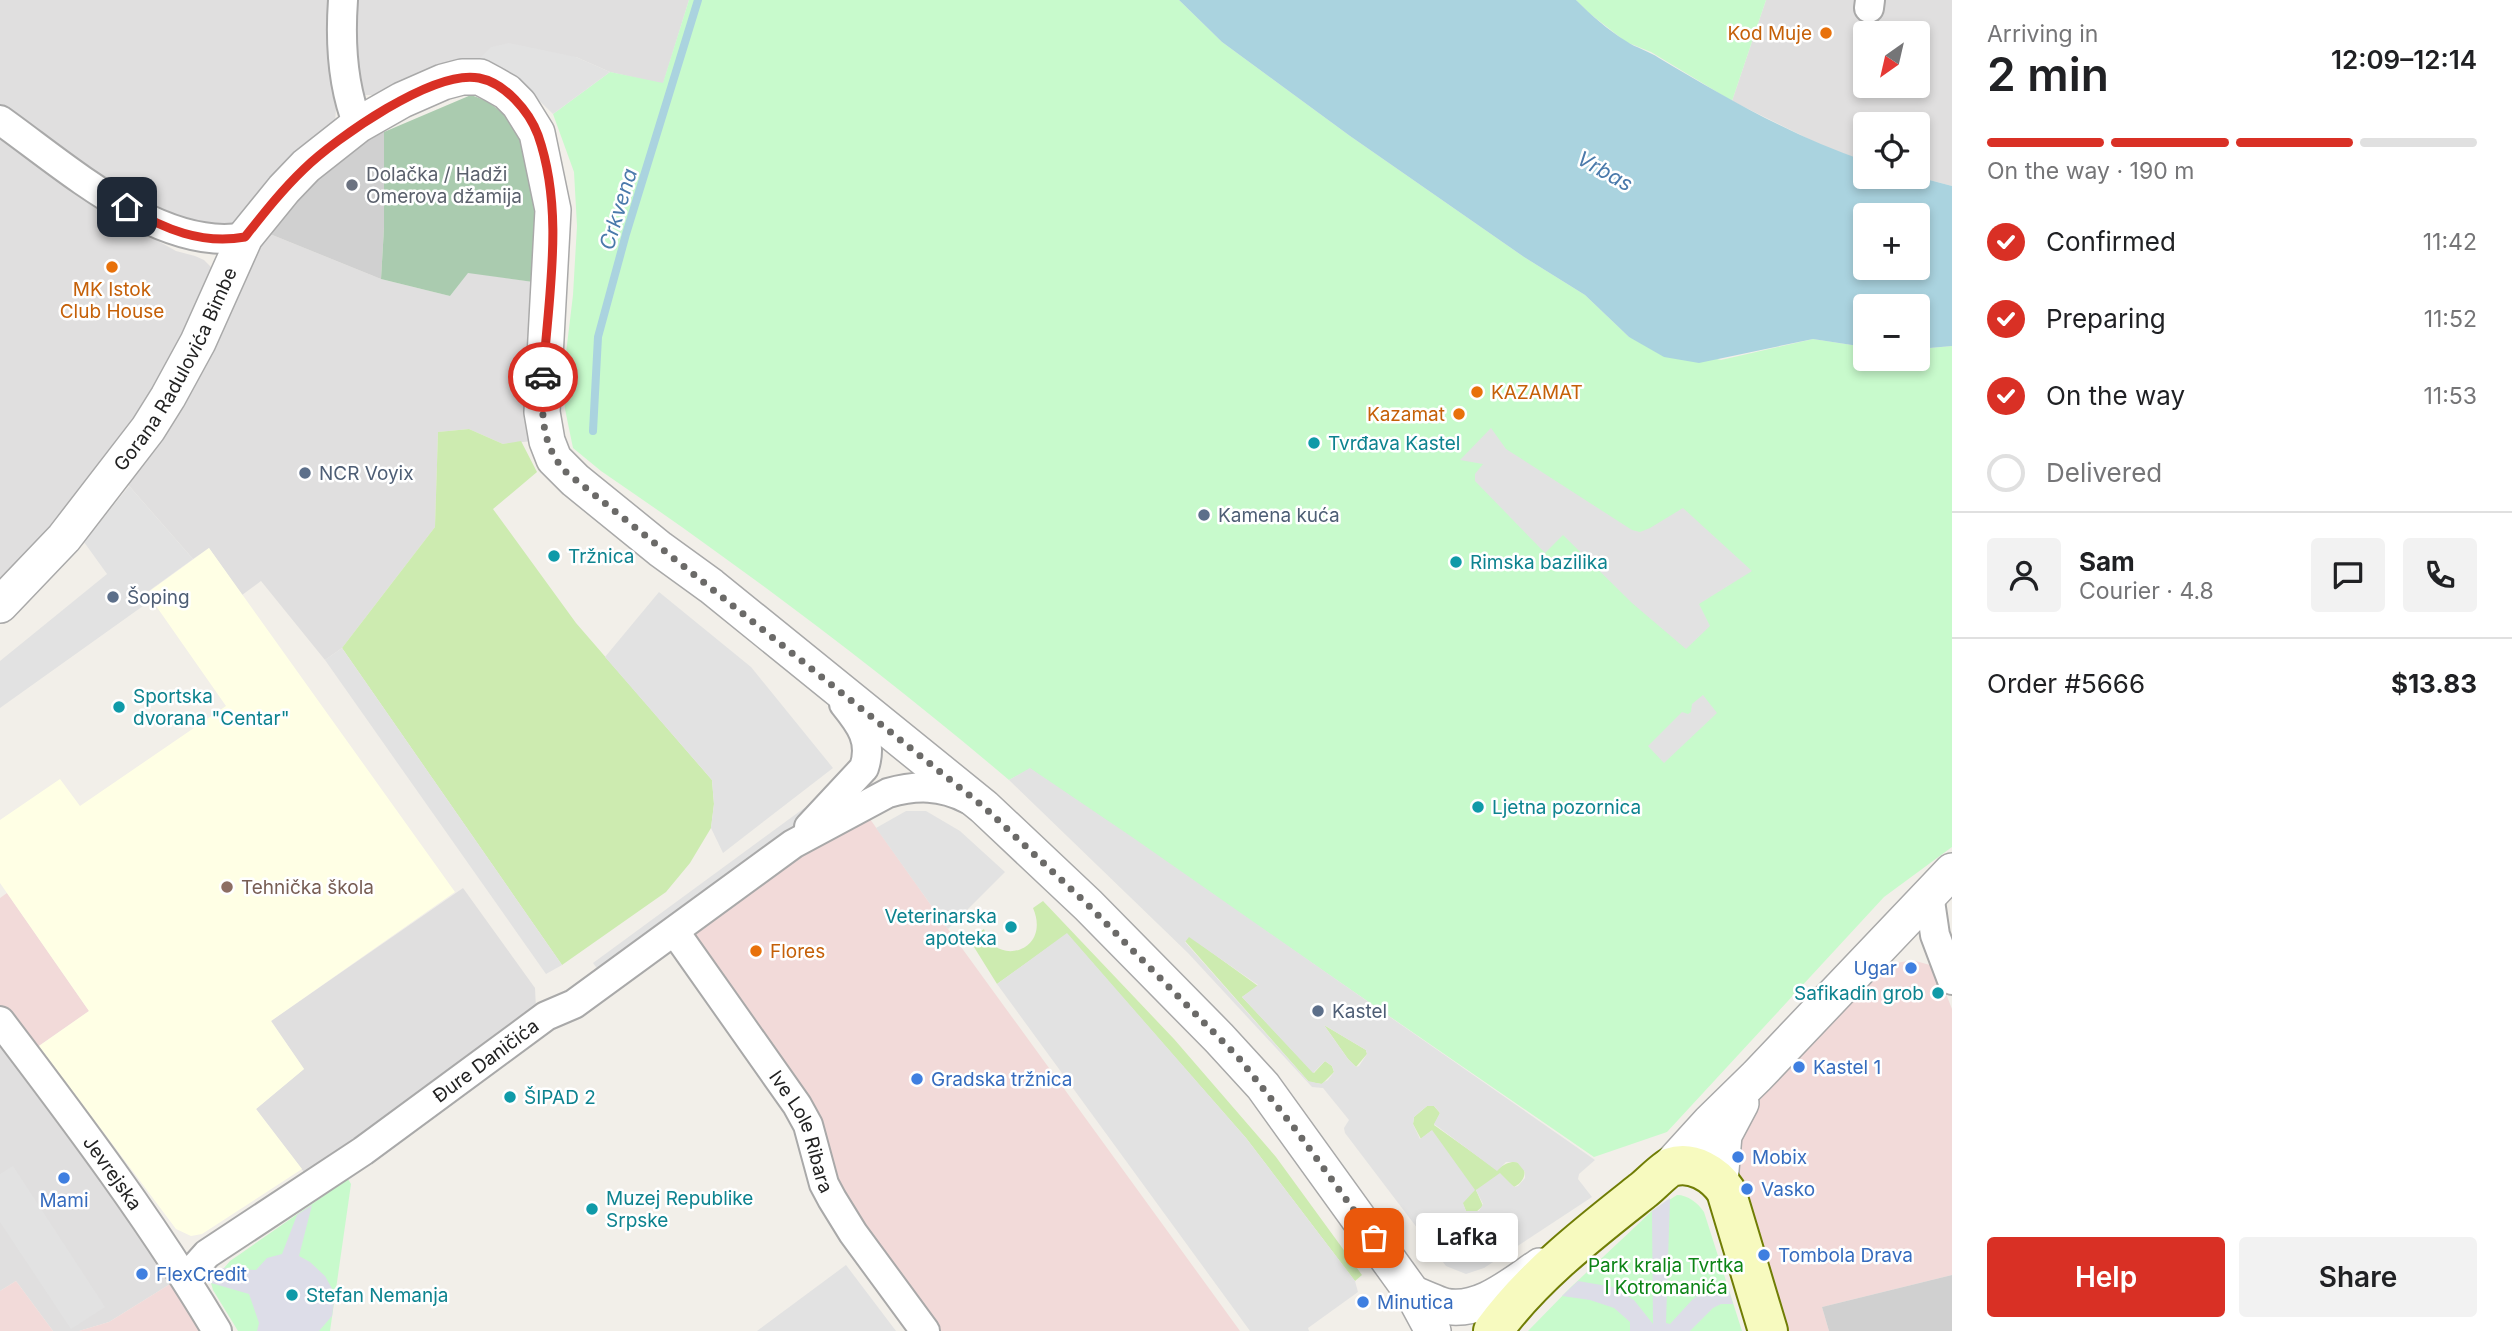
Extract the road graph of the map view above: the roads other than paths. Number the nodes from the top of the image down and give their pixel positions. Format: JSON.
{"nodes":[{"id":1,"x":343,"y":0,"type":"edge"},
{"id":2,"x":0,"y":120,"type":"edge"},
{"id":3,"x":358,"y":125,"type":"junction"},
{"id":4,"x":245,"y":237,"type":"junction"},
{"id":5,"x":0,"y":605,"type":"edge"},
{"id":6,"x":819,"y":673,"type":"junction"},
{"id":7,"x":984,"y":807,"type":"junction"},
{"id":8,"x":793,"y":844,"type":"junction"},
{"id":9,"x":1945,"y":880,"type":"edge"},
{"id":10,"x":675,"y":932,"type":"junction"},
{"id":11,"x":1952,"y":980,"type":"edge"},
{"id":12,"x":0,"y":1021,"type":"edge"},
{"id":13,"x":1757,"y":1076,"type":"junction"},
{"id":14,"x":1669,"y":1167,"type":"junction"},
{"id":15,"x":1720,"y":1182,"type":"junction"},
{"id":16,"x":1587,"y":1234,"type":"junction"},
{"id":17,"x":189,"y":1284,"type":"junction"},
{"id":18,"x":1413,"y":1294,"type":"junction"},
{"id":19,"x":217,"y":1331,"type":"edge"},
{"id":20,"x":925,"y":1331,"type":"edge"},
{"id":21,"x":1433,"y":1331,"type":"edge"},
{"id":22,"x":1493,"y":1331,"type":"edge"},
{"id":23,"x":1768,"y":1331,"type":"edge"}],
"edges":[{"from":1,"to":3,"type":"street"},
{"from":2,"to":4,"type":"street"},
{"from":3,"to":4,"type":"street","name":"Gorana Radulovića Bimbe"},
{"from":3,"to":6,"type":"street","name":"Gorana Radulovića Bimbe"},
{"from":4,"to":5,"type":"street","name":"Gorana Radulovića Bimbe"},
{"from":6,"to":7,"type":"street","name":"Gorana Radulovića Bimbe"},
{"from":6,"to":8,"type":"street","name":"Đure Daničića"},
{"from":7,"to":8,"type":"street","name":"Đure Daničića"},
{"from":7,"to":18,"type":"street","name":"Gorana Radulovića Bimbe"},
{"from":8,"to":10,"type":"street","name":"Đure Daničića"},
{"from":9,"to":11,"type":"street"},
{"from":9,"to":13,"type":"street"},
{"from":10,"to":17,"type":"street","name":"Đure Daničića"},
{"from":10,"to":20,"type":"street","name":"Ive Lole Ribara"},
{"from":12,"to":17,"type":"street","name":"Jevrejska"},
{"from":13,"to":14,"type":"street"},
{"from":13,"to":15,"type":"street"},
{"from":14,"to":15,"type":"main road"},
{"from":14,"to":16,"type":"main road"},
{"from":15,"to":23,"type":"main road"},
{"from":16,"to":18,"type":"street"},
{"from":16,"to":22,"type":"main road"},
{"from":17,"to":19,"type":"street","name":"Jevrejska"},
{"from":18,"to":21,"type":"street","name":"Gorana Radulovića Bimbe"}]}
